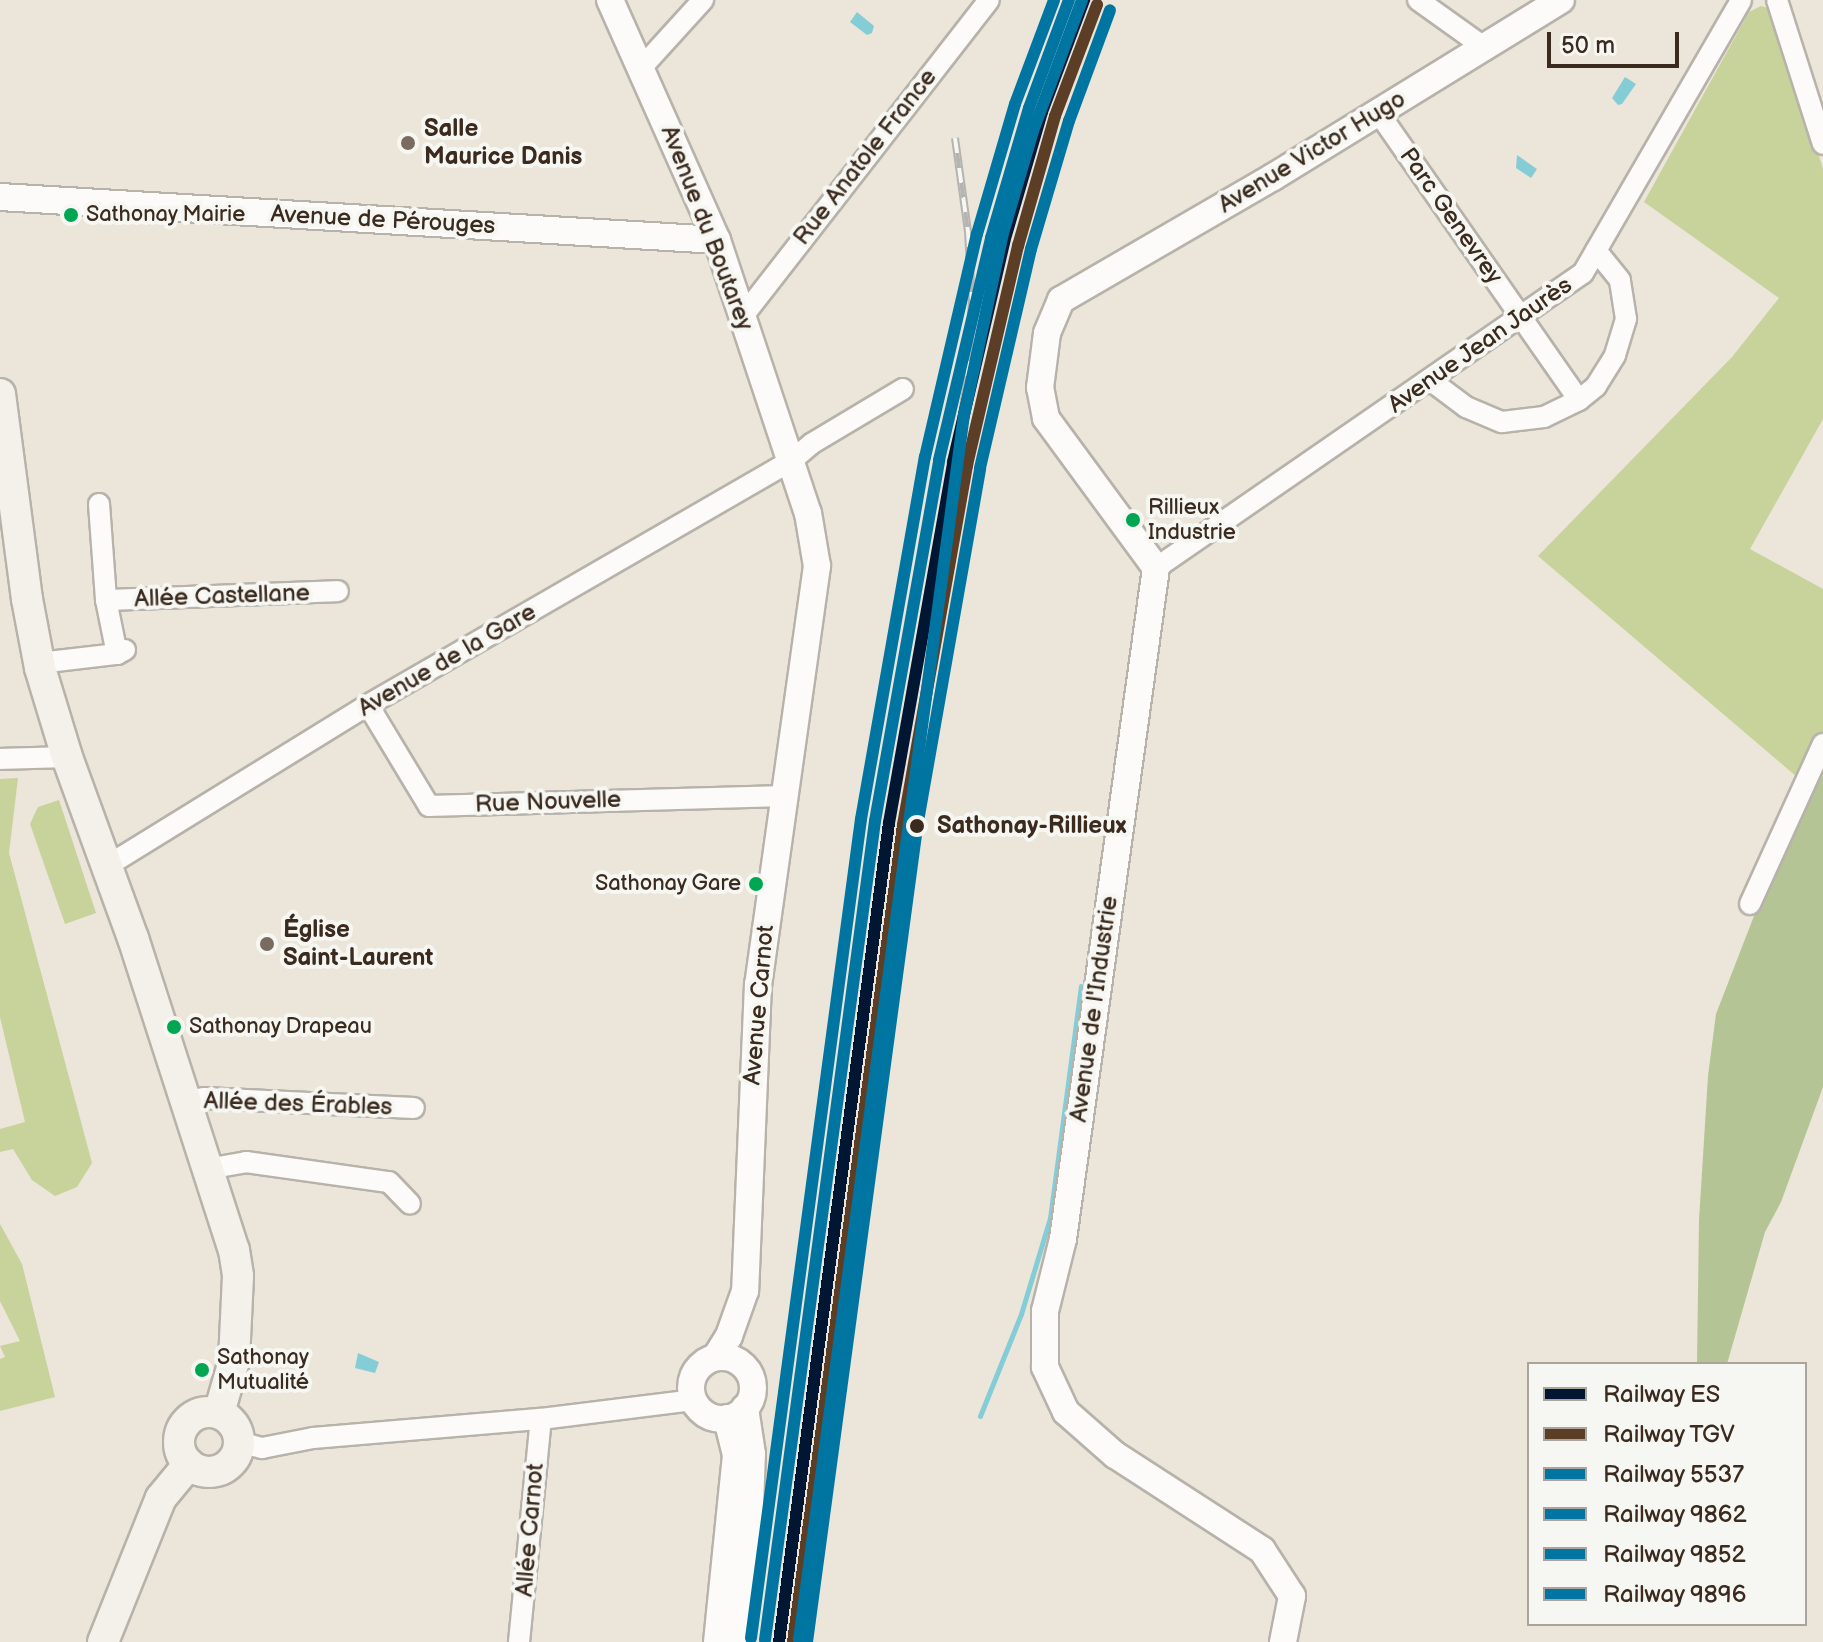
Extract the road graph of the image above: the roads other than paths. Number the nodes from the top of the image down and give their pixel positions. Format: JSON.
{"nodes":[{"id":1,"x":610,"y":0,"type":"edge"},
{"id":2,"x":703,"y":0,"type":"edge"},
{"id":3,"x":989,"y":0,"type":"edge"},
{"id":4,"x":1418,"y":0,"type":"edge"},
{"id":5,"x":1561,"y":0,"type":"edge"},
{"id":6,"x":1741,"y":0,"type":"edge"},
{"id":7,"x":1777,"y":0,"type":"edge"},
{"id":8,"x":1484,"y":47,"type":"junction"},
{"id":9,"x":642,"y":67,"type":"junction"},
{"id":10,"x":1378,"y":112,"type":"junction"},
{"id":11,"x":1823,"y":144,"type":"edge"},
{"id":12,"x":0,"y":197,"type":"edge"},
{"id":13,"x":717,"y":240,"type":"junction"},
{"id":14,"x":1596,"y":250,"type":"junction"},
{"id":15,"x":743,"y":316,"type":"junction"},
{"id":16,"x":1522,"y":316,"type":"junction"},
{"id":17,"x":1430,"y":380,"type":"junction"},
{"id":18,"x":903,"y":389,"type":"dead end"},
{"id":19,"x":0,"y":394,"type":"edge"},
{"id":20,"x":1579,"y":400,"type":"junction"},
{"id":21,"x":791,"y":461,"type":"junction"},
{"id":22,"x":99,"y":504,"type":"dead end"},
{"id":23,"x":1156,"y":568,"type":"junction"},
{"id":24,"x":338,"y":591,"type":"dead end"},
{"id":25,"x":106,"y":600,"type":"junction"},
{"id":26,"x":39,"y":663,"type":"junction"},
{"id":27,"x":368,"y":705,"type":"junction"},
{"id":28,"x":1823,"y":744,"type":"edge"},
{"id":29,"x":67,"y":757,"type":"junction"},
{"id":30,"x":0,"y":759,"type":"edge"},
{"id":31,"x":784,"y":796,"type":"junction"},
{"id":32,"x":107,"y":866,"type":"junction"},
{"id":33,"x":1750,"y":904,"type":"dead end"},
{"id":34,"x":183,"y":1101,"type":"junction"},
{"id":35,"x":414,"y":1108,"type":"dead end"},
{"id":36,"x":207,"y":1169,"type":"junction"},
{"id":37,"x":410,"y":1204,"type":"dead end"},
{"id":38,"x":727,"y":1359,"type":"junction"},
{"id":39,"x":693,"y":1400,"type":"junction"},
{"id":40,"x":219,"y":1413,"type":"junction"},
{"id":41,"x":736,"y":1413,"type":"junction"},
{"id":42,"x":541,"y":1419,"type":"junction"},
{"id":43,"x":239,"y":1442,"type":"junction"},
{"id":44,"x":189,"y":1464,"type":"junction"},
{"id":45,"x":103,"y":1642,"type":"edge"},
{"id":46,"x":519,"y":1642,"type":"edge"},
{"id":47,"x":717,"y":1642,"type":"edge"},
{"id":48,"x":739,"y":1642,"type":"edge"},
{"id":49,"x":1283,"y":1642,"type":"edge"}],
"edges":[{"from":1,"to":9,"type":"street","name":"Avenue du Boutarey"},
{"from":2,"to":9,"type":"street"},
{"from":3,"to":15,"type":"street","name":"Rue Anatole France"},
{"from":4,"to":8,"type":"street"},
{"from":5,"to":8,"type":"street","name":"Avenue Victor Hugo"},
{"from":6,"to":14,"type":"street","name":"Avenue Jean Jaurès"},
{"from":7,"to":11,"type":"street"},
{"from":8,"to":10,"type":"street","name":"Avenue Victor Hugo"},
{"from":9,"to":13,"type":"street","name":"Avenue du Boutarey"},
{"from":10,"to":16,"type":"street","name":"Parc Genevrey"},
{"from":10,"to":23,"type":"street","name":"Avenue Victor Hugo"},
{"from":12,"to":13,"type":"street","name":"Avenue de Pérouges"},
{"from":13,"to":15,"type":"street","name":"Avenue du Boutarey"},
{"from":14,"to":16,"type":"street","name":"Avenue Jean Jaurès"},
{"from":14,"to":20,"type":"street"},
{"from":15,"to":21,"type":"street","name":"Avenue du Boutarey"},
{"from":16,"to":17,"type":"street","name":"Avenue Jean Jaurès"},
{"from":16,"to":20,"type":"street","name":"Parc Genevrey"},
{"from":17,"to":20,"type":"street"},
{"from":17,"to":23,"type":"street","name":"Avenue Jean Jaurès"},
{"from":18,"to":21,"type":"street","name":"Avenue de la Gare"},
{"from":19,"to":26,"type":"main road"},
{"from":21,"to":27,"type":"street","name":"Avenue de la Gare"},
{"from":21,"to":31,"type":"street","name":"Avenue Carnot"},
{"from":22,"to":25,"type":"street","name":"Allée Castellane"},
{"from":23,"to":49,"type":"street","name":"Avenue de l'Industrie"},
{"from":24,"to":25,"type":"street","name":"Allée Castellane"},
{"from":25,"to":26,"type":"street","name":"Allée Castellane"},
{"from":26,"to":29,"type":"main road"},
{"from":27,"to":31,"type":"street","name":"Rue Nouvelle"},
{"from":27,"to":32,"type":"street","name":"Avenue de la Gare"},
{"from":28,"to":33,"type":"street"},
{"from":29,"to":30,"type":"street"},
{"from":29,"to":32,"type":"main road"},
{"from":31,"to":38,"type":"street","name":"Avenue Carnot"},
{"from":32,"to":34,"type":"main road"},
{"from":34,"to":35,"type":"street","name":"Allée des Érables"},
{"from":34,"to":36,"type":"main road"},
{"from":36,"to":37,"type":"street"},
{"from":36,"to":40,"type":"main road"},
{"from":38,"to":39,"type":"street"},
{"from":38,"to":41,"type":"street"},
{"from":39,"to":41,"type":"street"},
{"from":39,"to":42,"type":"street"},
{"from":40,"to":43,"type":"main road"},
{"from":40,"to":44,"type":"main road"},
{"from":41,"to":47,"type":"street"},
{"from":41,"to":48,"type":"street"},
{"from":42,"to":43,"type":"street"},
{"from":42,"to":46,"type":"street","name":"Allée Carnot"},
{"from":43,"to":44,"type":"main road"},
{"from":44,"to":45,"type":"main road"}]}
